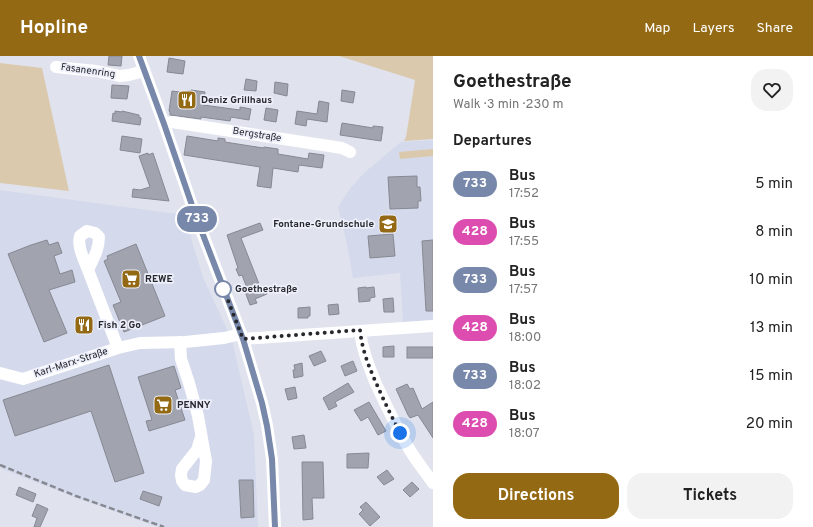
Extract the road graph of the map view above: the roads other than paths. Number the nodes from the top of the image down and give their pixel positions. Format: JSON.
{"nodes":[{"id":1,"x":139,"y":56,"type":"edge"},
{"id":2,"x":56,"y":66,"type":"dead end"},
{"id":3,"x":144,"y":71,"type":"junction"},
{"id":4,"x":164,"y":124,"type":"junction"},
{"id":5,"x":350,"y":152,"type":"dead end"},
{"id":6,"x":88,"y":270,"type":"dead end"},
{"id":7,"x":433,"y":326,"type":"edge"},
{"id":8,"x":360,"y":330,"type":"junction"},
{"id":9,"x":242,"y":337,"type":"junction"},
{"id":10,"x":180,"y":342,"type":"junction"},
{"id":11,"x":118,"y":348,"type":"junction"},
{"id":12,"x":0,"y":373,"type":"edge"},
{"id":13,"x":201,"y":437,"type":"dead end"},
{"id":14,"x":433,"y":483,"type":"edge"},
{"id":15,"x":275,"y":527,"type":"edge"}],
"edges":[{"from":1,"to":3,"type":"street"},
{"from":2,"to":3,"type":"street","name":"Fasanenring"},
{"from":3,"to":4,"type":"street"},
{"from":4,"to":5,"type":"street","name":"Bergstraße"},
{"from":4,"to":9,"type":"street"},
{"from":6,"to":11,"type":"street","name":"Karl-Marx-Straße"},
{"from":7,"to":8,"type":"street"},
{"from":8,"to":9,"type":"street"},
{"from":8,"to":14,"type":"street"},
{"from":9,"to":10,"type":"street","name":"Karl-Marx-Straße"},
{"from":9,"to":15,"type":"street"},
{"from":10,"to":11,"type":"street","name":"Karl-Marx-Straße"},
{"from":10,"to":13,"type":"street"},
{"from":11,"to":12,"type":"street","name":"Karl-Marx-Straße"}]}
